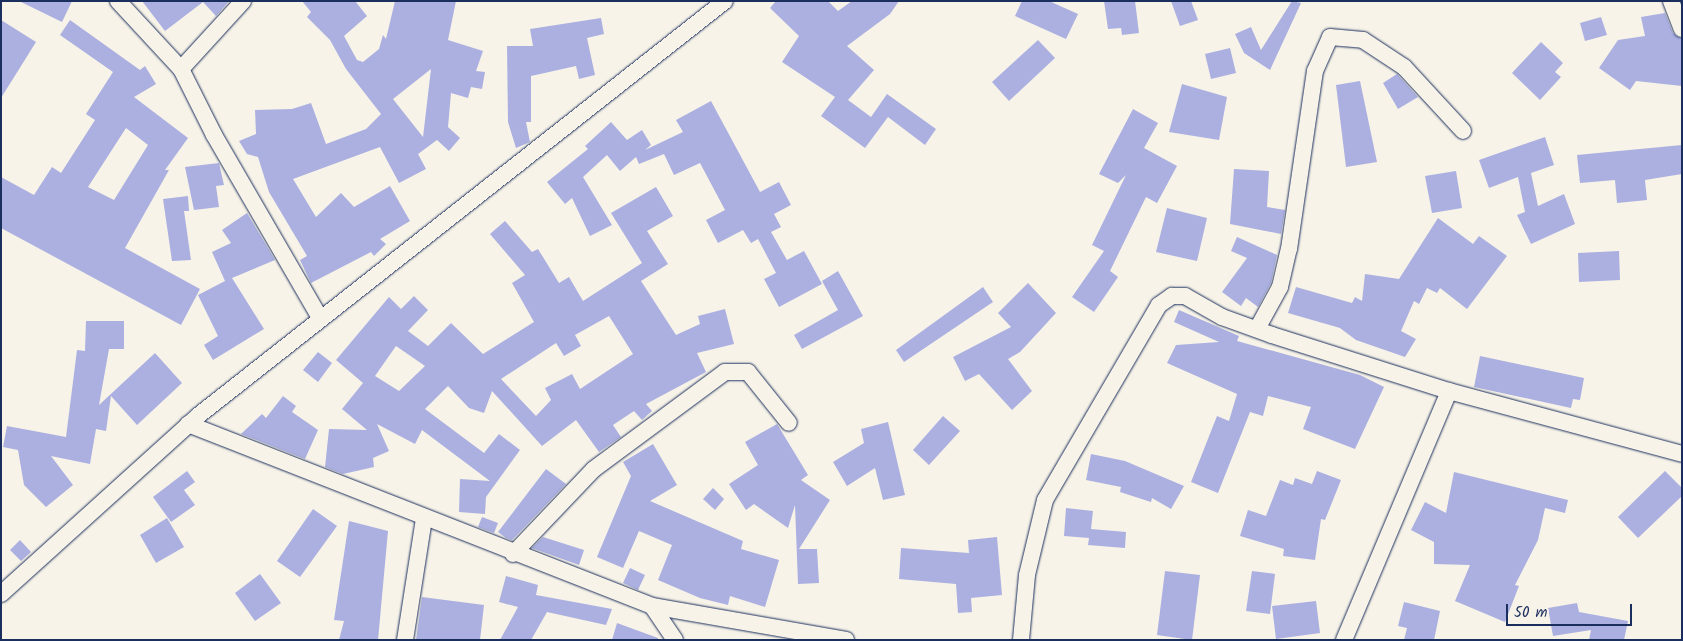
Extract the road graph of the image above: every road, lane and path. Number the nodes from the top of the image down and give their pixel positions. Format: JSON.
{"nodes":[{"id":1,"x":118,"y":1,"type":"edge"},
{"id":2,"x":243,"y":1,"type":"edge"},
{"id":3,"x":725,"y":1,"type":"edge"},
{"id":4,"x":1671,"y":1,"type":"edge"},
{"id":5,"x":1682,"y":29,"type":"edge"},
{"id":6,"x":181,"y":69,"type":"junction"},
{"id":7,"x":1463,"y":131,"type":"dead end"},
{"id":8,"x":320,"y":318,"type":"junction"},
{"id":9,"x":1257,"y":329,"type":"junction"},
{"id":10,"x":1449,"y":391,"type":"junction"},
{"id":11,"x":789,"y":423,"type":"dead end"},
{"id":12,"x":188,"y":424,"type":"junction"},
{"id":13,"x":1682,"y":454,"type":"edge"},
{"id":14,"x":424,"y":518,"type":"junction"},
{"id":15,"x":514,"y":554,"type":"junction"},
{"id":16,"x":1,"y":594,"type":"edge"},
{"id":17,"x":652,"y":606,"type":"junction"},
{"id":18,"x":405,"y":640,"type":"edge"},
{"id":19,"x":675,"y":640,"type":"edge"},
{"id":20,"x":846,"y":640,"type":"edge"},
{"id":21,"x":1021,"y":640,"type":"edge"},
{"id":22,"x":1344,"y":640,"type":"edge"}],
"edges":[{"from":1,"to":6,"type":"street"},
{"from":2,"to":6,"type":"street"},
{"from":3,"to":8,"type":"street"},
{"from":4,"to":5,"type":"street"},
{"from":6,"to":8,"type":"street"},
{"from":7,"to":9,"type":"street"},
{"from":8,"to":12,"type":"street"},
{"from":9,"to":10,"type":"street"},
{"from":9,"to":21,"type":"street"},
{"from":10,"to":13,"type":"street"},
{"from":10,"to":22,"type":"street"},
{"from":11,"to":15,"type":"street"},
{"from":12,"to":14,"type":"street"},
{"from":12,"to":16,"type":"street"},
{"from":14,"to":15,"type":"street"},
{"from":14,"to":18,"type":"street"},
{"from":15,"to":17,"type":"street"},
{"from":17,"to":19,"type":"street"},
{"from":17,"to":20,"type":"street"}]}
